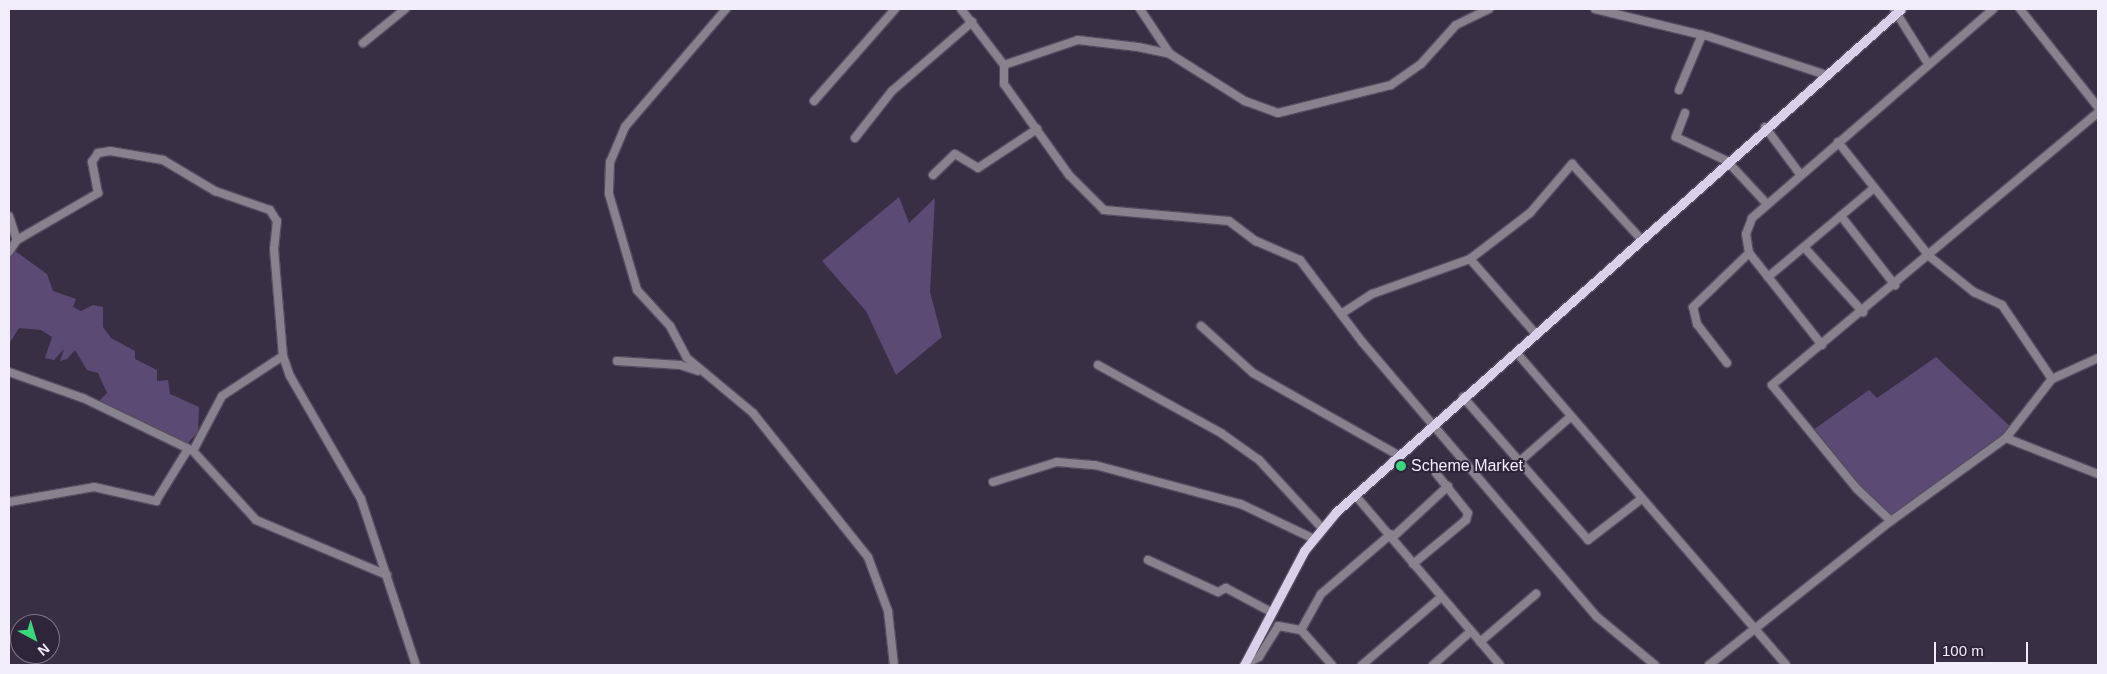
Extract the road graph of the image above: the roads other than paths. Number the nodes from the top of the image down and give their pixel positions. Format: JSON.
{"nodes":[{"id":1,"x":405,"y":9,"type":"edge"},
{"id":2,"x":726,"y":9,"type":"edge"},
{"id":3,"x":894,"y":9,"type":"edge"},
{"id":4,"x":962,"y":9,"type":"edge"},
{"id":5,"x":1140,"y":9,"type":"edge"},
{"id":6,"x":1489,"y":9,"type":"edge"},
{"id":7,"x":1595,"y":9,"type":"edge"},
{"id":8,"x":1992,"y":9,"type":"edge"},
{"id":9,"x":2020,"y":9,"type":"edge"},
{"id":10,"x":1897,"y":10,"type":"edge"},
{"id":11,"x":972,"y":22,"type":"junction"},
{"id":12,"x":1702,"y":35,"type":"junction"},
{"id":13,"x":363,"y":44,"type":"dead end"},
{"id":14,"x":1170,"y":54,"type":"junction"},
{"id":15,"x":1927,"y":62,"type":"junction"},
{"id":16,"x":1004,"y":65,"type":"junction"},
{"id":17,"x":1823,"y":74,"type":"junction"},
{"id":18,"x":1678,"y":90,"type":"dead end"},
{"id":19,"x":814,"y":101,"type":"dead end"},
{"id":20,"x":2098,"y":107,"type":"edge"},
{"id":21,"x":2098,"y":112,"type":"edge"},
{"id":22,"x":1685,"y":113,"type":"dead end"},
{"id":23,"x":1764,"y":127,"type":"junction"},
{"id":24,"x":1037,"y":129,"type":"junction"},
{"id":25,"x":855,"y":138,"type":"dead end"},
{"id":26,"x":1838,"y":142,"type":"junction"},
{"id":27,"x":1727,"y":161,"type":"junction"},
{"id":28,"x":933,"y":174,"type":"dead end"},
{"id":29,"x":1800,"y":174,"type":"junction"},
{"id":30,"x":1874,"y":188,"type":"junction"},
{"id":31,"x":1766,"y":203,"type":"junction"},
{"id":32,"x":9,"y":216,"type":"edge"},
{"id":33,"x":1841,"y":216,"type":"junction"},
{"id":34,"x":1640,"y":238,"type":"junction"},
{"id":35,"x":17,"y":240,"type":"junction"},
{"id":36,"x":1804,"y":247,"type":"junction"},
{"id":37,"x":9,"y":252,"type":"edge"},
{"id":38,"x":1749,"y":253,"type":"junction"},
{"id":39,"x":1929,"y":256,"type":"junction"},
{"id":40,"x":1470,"y":259,"type":"junction"},
{"id":41,"x":1768,"y":277,"type":"junction"},
{"id":42,"x":1895,"y":285,"type":"junction"},
{"id":43,"x":1863,"y":312,"type":"junction"},
{"id":44,"x":1341,"y":314,"type":"junction"},
{"id":45,"x":1201,"y":326,"type":"dead end"},
{"id":46,"x":1535,"y":333,"type":"junction"},
{"id":47,"x":1822,"y":345,"type":"junction"},
{"id":48,"x":1516,"y":352,"type":"junction"},
{"id":49,"x":283,"y":356,"type":"junction"},
{"id":50,"x":2098,"y":358,"type":"edge"},
{"id":51,"x":617,"y":361,"type":"dead end"},
{"id":52,"x":1726,"y":363,"type":"dead end"},
{"id":53,"x":1098,"y":365,"type":"dead end"},
{"id":54,"x":9,"y":372,"type":"edge"},
{"id":55,"x":700,"y":372,"type":"junction"},
{"id":56,"x":2052,"y":379,"type":"junction"},
{"id":57,"x":1462,"y":397,"type":"junction"},
{"id":58,"x":1569,"y":418,"type":"junction"},
{"id":59,"x":1434,"y":422,"type":"junction"},
{"id":60,"x":2006,"y":438,"type":"junction"},
{"id":61,"x":190,"y":450,"type":"junction"},
{"id":62,"x":1398,"y":455,"type":"junction"},
{"id":63,"x":1519,"y":462,"type":"junction"},
{"id":64,"x":1436,"y":472,"type":"dead end"},
{"id":65,"x":2098,"y":474,"type":"edge"},
{"id":66,"x":993,"y":482,"type":"dead end"},
{"id":67,"x":1448,"y":486,"type":"junction"},
{"id":68,"x":1355,"y":495,"type":"junction"},
{"id":69,"x":1640,"y":500,"type":"junction"},
{"id":70,"x":9,"y":502,"type":"edge"},
{"id":71,"x":1891,"y":521,"type":"junction"},
{"id":72,"x":1322,"y":528,"type":"junction"},
{"id":73,"x":1392,"y":536,"type":"junction"},
{"id":74,"x":1312,"y":538,"type":"junction"},
{"id":75,"x":1148,"y":560,"type":"dead end"},
{"id":76,"x":1413,"y":564,"type":"junction"},
{"id":77,"x":387,"y":575,"type":"junction"},
{"id":78,"x":1536,"y":594,"type":"dead end"},
{"id":79,"x":1442,"y":597,"type":"junction"},
{"id":80,"x":1270,"y":611,"type":"junction"},
{"id":81,"x":1753,"y":629,"type":"junction"},
{"id":82,"x":1301,"y":630,"type":"junction"},
{"id":83,"x":1471,"y":632,"type":"junction"},
{"id":84,"x":1480,"y":642,"type":"junction"},
{"id":85,"x":416,"y":665,"type":"edge"},
{"id":86,"x":894,"y":665,"type":"edge"},
{"id":87,"x":1244,"y":665,"type":"edge"},
{"id":88,"x":1332,"y":665,"type":"edge"},
{"id":89,"x":1362,"y":665,"type":"edge"},
{"id":90,"x":1433,"y":665,"type":"edge"},
{"id":91,"x":1500,"y":665,"type":"edge"},
{"id":92,"x":1655,"y":665,"type":"edge"},
{"id":93,"x":1710,"y":665,"type":"edge"},
{"id":94,"x":1786,"y":665,"type":"edge"}],
"edges":[{"from":1,"to":13,"type":"street"},
{"from":2,"to":55,"type":"street"},
{"from":3,"to":19,"type":"street"},
{"from":4,"to":11,"type":"street"},
{"from":5,"to":14,"type":"street"},
{"from":6,"to":14,"type":"street"},
{"from":7,"to":12,"type":"street"},
{"from":8,"to":15,"type":"street"},
{"from":9,"to":20,"type":"street"},
{"from":10,"to":15,"type":"street"},
{"from":10,"to":17,"type":"main road"},
{"from":11,"to":16,"type":"street"},
{"from":11,"to":25,"type":"street"},
{"from":12,"to":17,"type":"street"},
{"from":12,"to":18,"type":"street"},
{"from":14,"to":16,"type":"street"},
{"from":15,"to":26,"type":"street"},
{"from":16,"to":24,"type":"street"},
{"from":17,"to":23,"type":"main road"},
{"from":21,"to":39,"type":"street"},
{"from":22,"to":27,"type":"street"},
{"from":23,"to":27,"type":"main road"},
{"from":23,"to":29,"type":"street"},
{"from":24,"to":28,"type":"street"},
{"from":24,"to":44,"type":"street"},
{"from":26,"to":29,"type":"street"},
{"from":26,"to":30,"type":"street"},
{"from":27,"to":31,"type":"street"},
{"from":27,"to":34,"type":"main road"},
{"from":29,"to":31,"type":"street"},
{"from":30,"to":33,"type":"street"},
{"from":30,"to":39,"type":"street"},
{"from":31,"to":38,"type":"street"},
{"from":32,"to":35,"type":"street"},
{"from":33,"to":36,"type":"street"},
{"from":33,"to":42,"type":"street"},
{"from":34,"to":40,"type":"street"},
{"from":34,"to":46,"type":"main road"},
{"from":35,"to":37,"type":"street"},
{"from":35,"to":49,"type":"street"},
{"from":36,"to":41,"type":"street"},
{"from":36,"to":43,"type":"street"},
{"from":38,"to":41,"type":"street"},
{"from":38,"to":52,"type":"street"},
{"from":39,"to":42,"type":"street"},
{"from":39,"to":56,"type":"street"},
{"from":40,"to":44,"type":"street"},
{"from":40,"to":46,"type":"street"},
{"from":41,"to":47,"type":"street"},
{"from":42,"to":43,"type":"street"},
{"from":43,"to":47,"type":"street"},
{"from":44,"to":59,"type":"street"},
{"from":45,"to":62,"type":"street"},
{"from":46,"to":48,"type":"main road"},
{"from":47,"to":71,"type":"street"},
{"from":48,"to":57,"type":"main road"},
{"from":48,"to":58,"type":"street"},
{"from":49,"to":61,"type":"street"},
{"from":49,"to":77,"type":"street"},
{"from":50,"to":56,"type":"street"},
{"from":51,"to":55,"type":"street"},
{"from":53,"to":72,"type":"street"},
{"from":54,"to":61,"type":"street"},
{"from":55,"to":86,"type":"street"},
{"from":56,"to":60,"type":"street"},
{"from":57,"to":59,"type":"main road"},
{"from":57,"to":63,"type":"street"},
{"from":58,"to":63,"type":"street"},
{"from":58,"to":69,"type":"street"},
{"from":59,"to":62,"type":"main road"},
{"from":59,"to":92,"type":"street"},
{"from":60,"to":65,"type":"street"},
{"from":60,"to":71,"type":"street"},
{"from":61,"to":70,"type":"street"},
{"from":61,"to":77,"type":"street"},
{"from":62,"to":68,"type":"main road"},
{"from":63,"to":69,"type":"street"},
{"from":64,"to":67,"type":"street"},
{"from":66,"to":74,"type":"street"},
{"from":67,"to":73,"type":"street"},
{"from":67,"to":76,"type":"street"},
{"from":68,"to":72,"type":"main road"},
{"from":68,"to":73,"type":"street"},
{"from":69,"to":81,"type":"street"},
{"from":71,"to":81,"type":"street"},
{"from":72,"to":74,"type":"main road"},
{"from":73,"to":76,"type":"street"},
{"from":73,"to":82,"type":"street"},
{"from":74,"to":80,"type":"main road"},
{"from":75,"to":80,"type":"street"},
{"from":76,"to":79,"type":"street"},
{"from":77,"to":85,"type":"street"},
{"from":78,"to":84,"type":"street"},
{"from":79,"to":83,"type":"street"},
{"from":79,"to":89,"type":"street"},
{"from":80,"to":87,"type":"main road"},
{"from":81,"to":93,"type":"street"},
{"from":81,"to":94,"type":"street"},
{"from":82,"to":87,"type":"street"},
{"from":82,"to":88,"type":"street"},
{"from":83,"to":84,"type":"street"},
{"from":83,"to":90,"type":"street"},
{"from":84,"to":91,"type":"street"}]}
